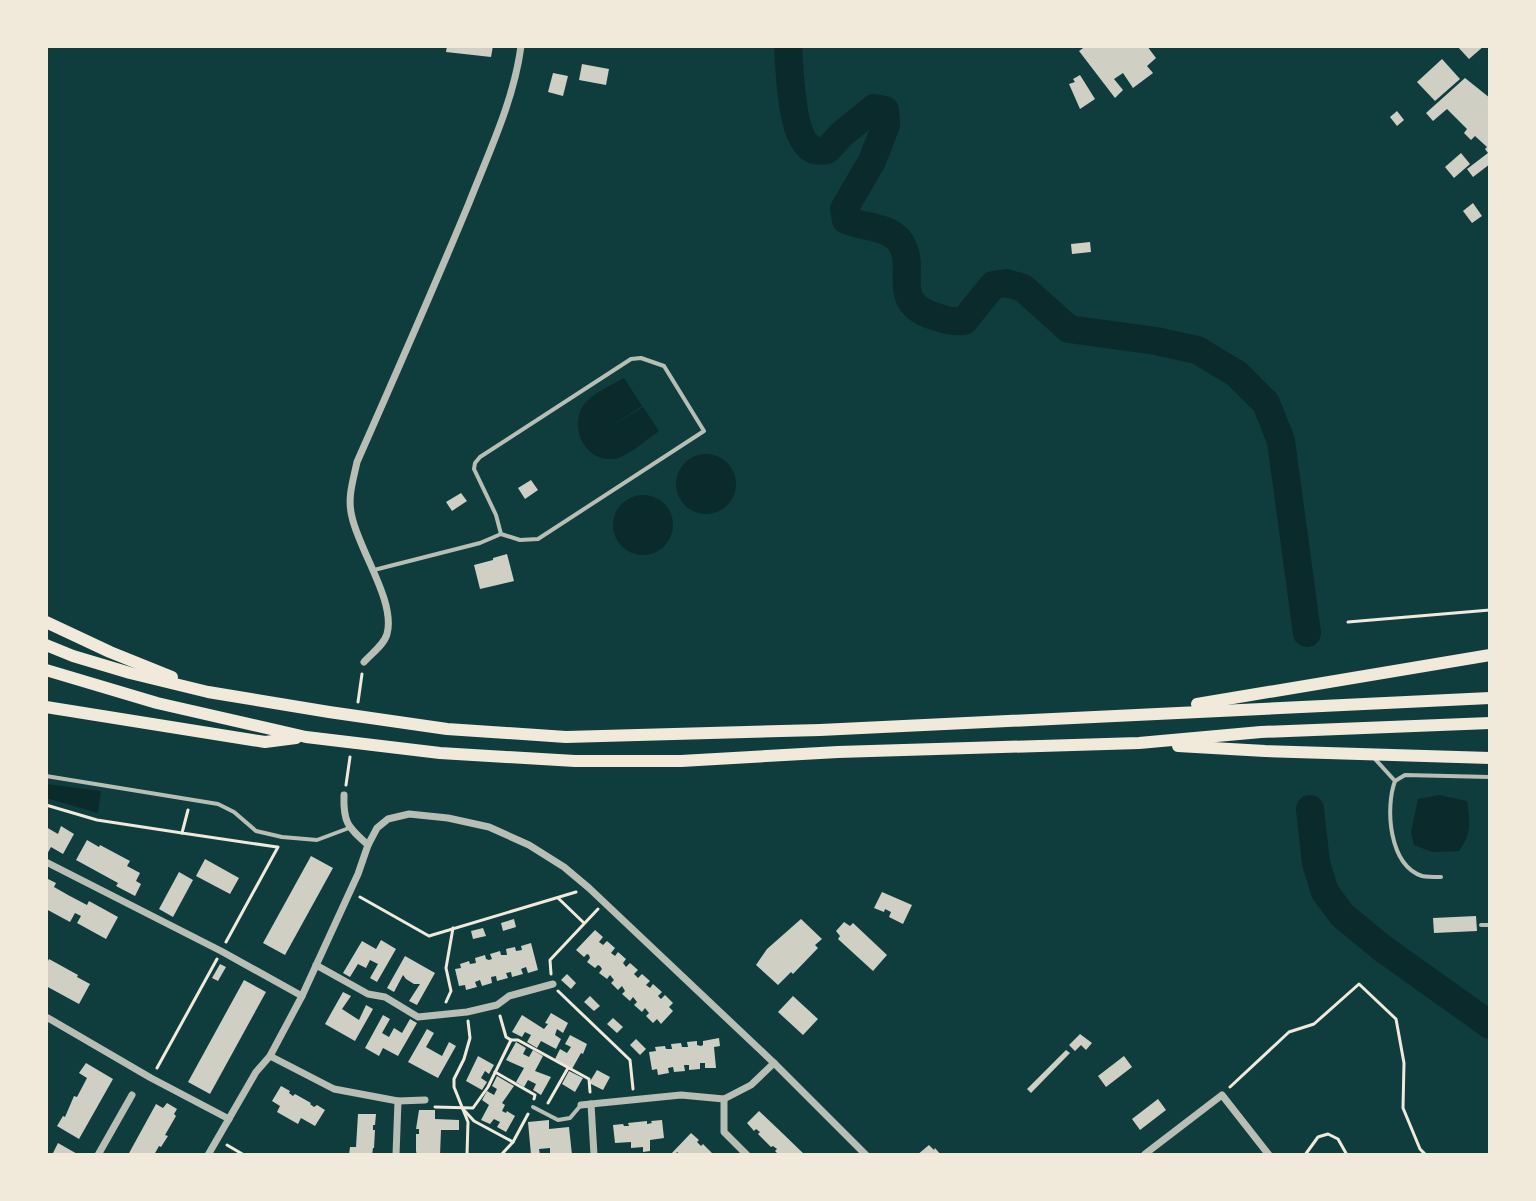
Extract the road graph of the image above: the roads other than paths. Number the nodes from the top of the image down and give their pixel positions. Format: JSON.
{"nodes":[{"id":1,"x":521,"y":46,"type":"edge"},
{"id":2,"x":501,"y":534,"type":"junction"},
{"id":3,"x":372,"y":571,"type":"junction"},
{"id":4,"x":46,"y":622,"type":"edge"},
{"id":5,"x":46,"y":645,"type":"edge"},
{"id":6,"x":1490,"y":655,"type":"edge"},
{"id":7,"x":364,"y":662,"type":"dead end"},
{"id":8,"x":46,"y":670,"type":"edge"},
{"id":9,"x":208,"y":692,"type":"junction"},
{"id":10,"x":1490,"y":698,"type":"edge"},
{"id":11,"x":46,"y":707,"type":"edge"},
{"id":12,"x":1141,"y":713,"type":"junction"},
{"id":13,"x":1490,"y":723,"type":"edge"},
{"id":14,"x":306,"y":737,"type":"junction"},
{"id":15,"x":1139,"y":743,"type":"junction"},
{"id":16,"x":1368,"y":754,"type":"junction"},
{"id":17,"x":1490,"y":758,"type":"edge"},
{"id":18,"x":46,"y":776,"type":"edge"},
{"id":19,"x":1490,"y":777,"type":"edge"},
{"id":20,"x":1395,"y":781,"type":"junction"},
{"id":21,"x":344,"y":795,"type":"dead end"},
{"id":22,"x":349,"y":828,"type":"junction"},
{"id":23,"x":368,"y":845,"type":"junction"},
{"id":24,"x":46,"y":862,"type":"edge"},
{"id":25,"x":1441,"y":877,"type":"dead end"},
{"id":26,"x":1481,"y":925,"type":"dead end"},
{"id":27,"x":1490,"y":925,"type":"edge"},
{"id":28,"x":316,"y":965,"type":"junction"},
{"id":29,"x":553,"y":984,"type":"road end"},
{"id":30,"x":302,"y":996,"type":"junction"},
{"id":31,"x":48,"y":1018,"type":"edge"},
{"id":32,"x":270,"y":1056,"type":"junction"},
{"id":33,"x":774,"y":1063,"type":"junction"},
{"id":34,"x":132,"y":1095,"type":"dead end"},
{"id":35,"x":724,"y":1099,"type":"junction"},
{"id":36,"x":425,"y":1100,"type":"road end"},
{"id":37,"x":398,"y":1101,"type":"junction"},
{"id":38,"x":591,"y":1104,"type":"junction"},
{"id":39,"x":581,"y":1105,"type":"joint"},
{"id":40,"x":533,"y":1107,"type":"road end"},
{"id":41,"x":229,"y":1119,"type":"junction"},
{"id":42,"x":1145,"y":1154,"type":"edge"},
{"id":43,"x":98,"y":1155,"type":"edge"},
{"id":44,"x":208,"y":1155,"type":"edge"},
{"id":45,"x":396,"y":1155,"type":"edge"},
{"id":46,"x":594,"y":1155,"type":"edge"},
{"id":47,"x":747,"y":1155,"type":"edge"},
{"id":48,"x":866,"y":1155,"type":"edge"},
{"id":49,"x":1269,"y":1155,"type":"edge"}],
"edges":[{"from":1,"to":3,"type":"street"},
{"from":2,"to":2,"type":"lane"},
{"from":2,"to":3,"type":"lane"},
{"from":3,"to":7,"type":"street"},
{"from":4,"to":9,"type":"highway"},
{"from":5,"to":9,"type":"highway"},
{"from":6,"to":12,"type":"highway"},
{"from":8,"to":14,"type":"highway"},
{"from":9,"to":12,"type":"highway"},
{"from":10,"to":12,"type":"highway"},
{"from":11,"to":14,"type":"highway"},
{"from":13,"to":15,"type":"highway"},
{"from":14,"to":15,"type":"highway"},
{"from":15,"to":16,"type":"highway"},
{"from":16,"to":17,"type":"highway"},
{"from":16,"to":20,"type":"lane"},
{"from":18,"to":22,"type":"lane"},
{"from":19,"to":20,"type":"lane"},
{"from":20,"to":25,"type":"lane"},
{"from":21,"to":22,"type":"street"},
{"from":22,"to":23,"type":"street"},
{"from":23,"to":28,"type":"street"},
{"from":23,"to":33,"type":"street"},
{"from":24,"to":30,"type":"street"},
{"from":26,"to":27,"type":"lane"},
{"from":28,"to":29,"type":"street"},
{"from":28,"to":30,"type":"street"},
{"from":30,"to":32,"type":"street"},
{"from":31,"to":41,"type":"street"},
{"from":32,"to":37,"type":"street"},
{"from":32,"to":41,"type":"street"},
{"from":33,"to":35,"type":"street"},
{"from":33,"to":48,"type":"street"},
{"from":34,"to":43,"type":"street"},
{"from":35,"to":38,"type":"street"},
{"from":35,"to":47,"type":"street"},
{"from":36,"to":37,"type":"street"},
{"from":37,"to":45,"type":"street"},
{"from":38,"to":39,"type":"street"},
{"from":38,"to":46,"type":"street"},
{"from":39,"to":40,"type":"lane"},
{"from":41,"to":44,"type":"street"},
{"from":42,"to":49,"type":"street"}]}
